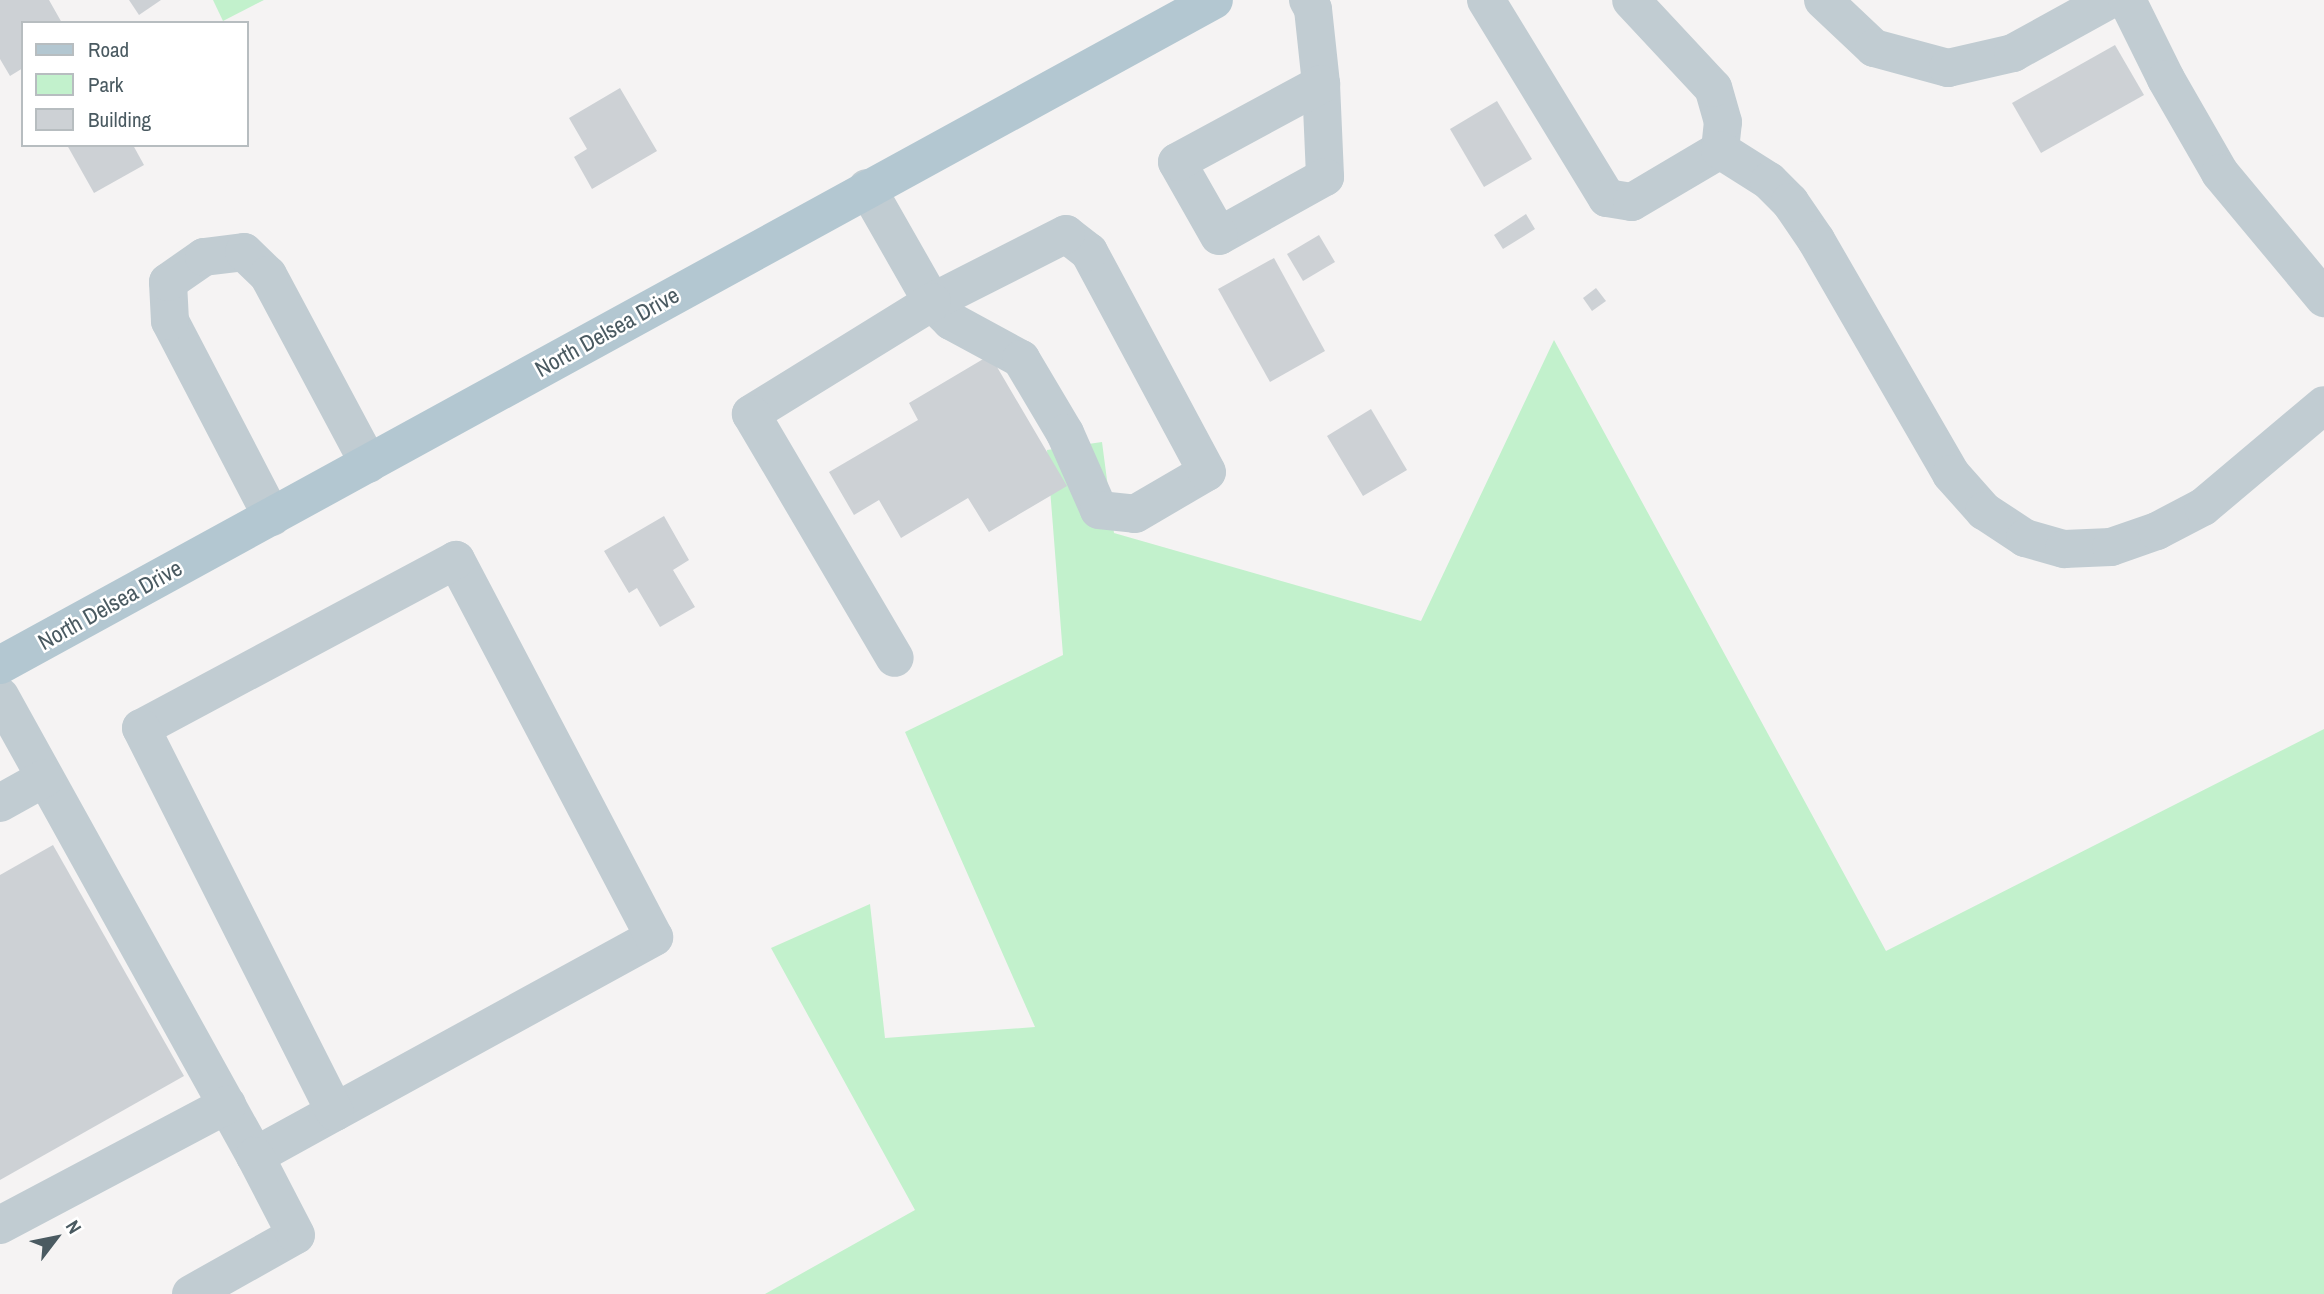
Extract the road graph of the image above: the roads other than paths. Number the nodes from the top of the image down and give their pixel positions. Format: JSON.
{"nodes":[{"id":1,"x":1214,"y":0,"type":"edge"},
{"id":2,"x":1308,"y":0,"type":"edge"},
{"id":3,"x":1486,"y":0,"type":"edge"},
{"id":4,"x":1632,"y":0,"type":"edge"},
{"id":5,"x":1823,"y":0,"type":"edge"},
{"id":6,"x":2109,"y":0,"type":"edge"},
{"id":7,"x":2127,"y":0,"type":"edge"},
{"id":8,"x":1321,"y":84,"type":"dead end"},
{"id":9,"x":1720,"y":150,"type":"junction"},
{"id":10,"x":867,"y":188,"type":"junction"},
{"id":11,"x":2324,"y":298,"type":"edge"},
{"id":12,"x":932,"y":302,"type":"junction"},
{"id":13,"x":2324,"y":405,"type":"edge"},
{"id":14,"x":369,"y":464,"type":"junction"},
{"id":15,"x":272,"y":517,"type":"junction"},
{"id":16,"x":895,"y":657,"type":"dead end"},
{"id":17,"x":0,"y":665,"type":"edge"},
{"id":18,"x":0,"y":696,"type":"edge"},
{"id":19,"x":45,"y":778,"type":"junction"},
{"id":20,"x":0,"y":803,"type":"edge"},
{"id":21,"x":227,"y":1105,"type":"junction"},
{"id":22,"x":335,"y":1112,"type":"junction"},
{"id":23,"x":255,"y":1156,"type":"junction"},
{"id":24,"x":0,"y":1225,"type":"edge"},
{"id":25,"x":191,"y":1294,"type":"edge"}],
"edges":[{"from":1,"to":10,"type":"main road","name":"North Delsea Drive"},
{"from":2,"to":8,"type":"lane"},
{"from":3,"to":9,"type":"lane"},
{"from":4,"to":9,"type":"lane"},
{"from":5,"to":6,"type":"lane"},
{"from":7,"to":11,"type":"lane"},
{"from":9,"to":13,"type":"lane"},
{"from":10,"to":12,"type":"lane"},
{"from":10,"to":14,"type":"main road","name":"North Delsea Drive"},
{"from":12,"to":12,"type":"lane"},
{"from":12,"to":16,"type":"lane"},
{"from":14,"to":15,"type":"main road","name":"North Delsea Drive"},
{"from":14,"to":15,"type":"lane"},
{"from":15,"to":17,"type":"main road","name":"North Delsea Drive"},
{"from":18,"to":19,"type":"lane"},
{"from":19,"to":20,"type":"lane"},
{"from":19,"to":21,"type":"lane"},
{"from":21,"to":23,"type":"lane"},
{"from":21,"to":24,"type":"lane"},
{"from":22,"to":22,"type":"lane"},
{"from":22,"to":23,"type":"lane"},
{"from":23,"to":25,"type":"lane"}]}
